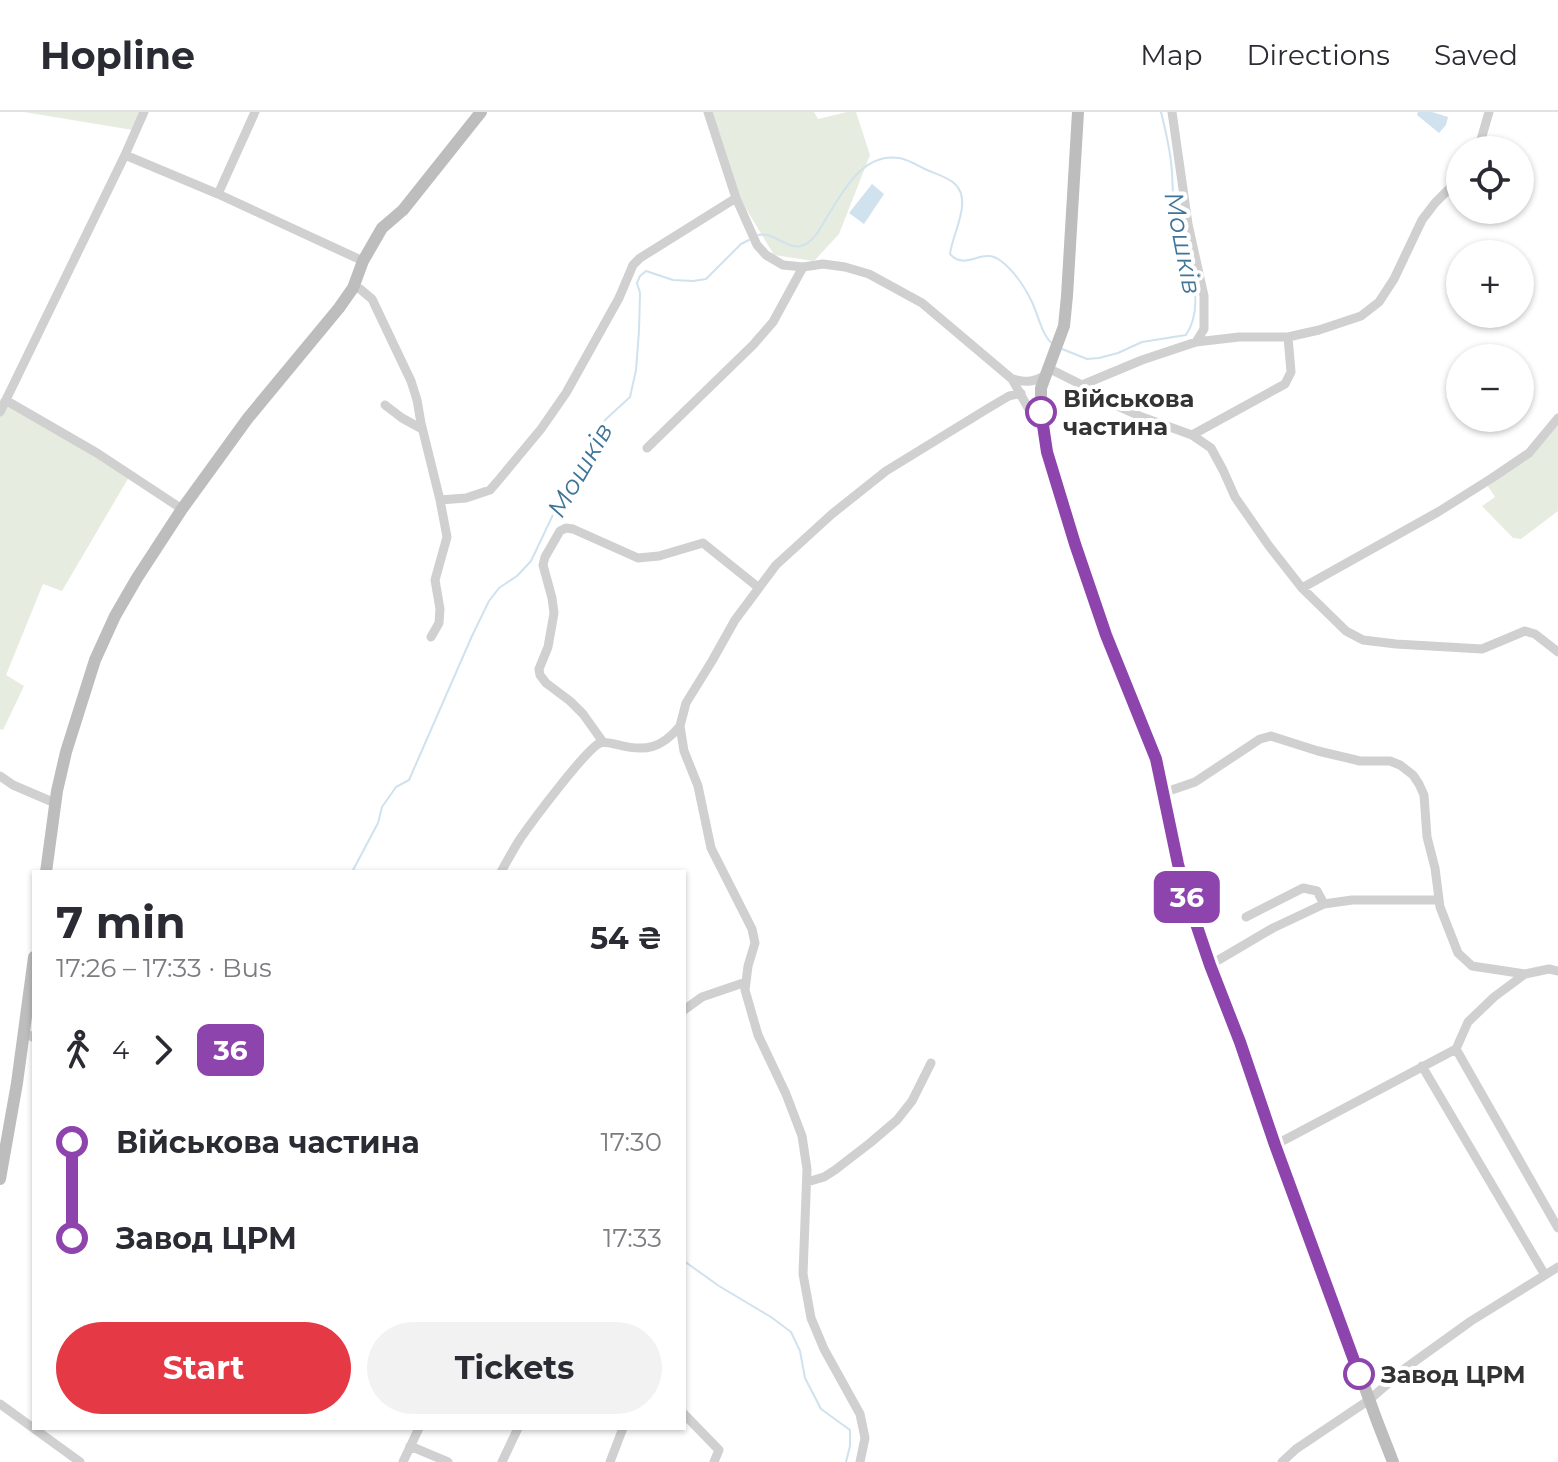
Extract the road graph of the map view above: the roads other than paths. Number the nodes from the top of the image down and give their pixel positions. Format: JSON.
{"nodes":[{"id":1,"x":144,"y":112,"type":"edge"},
{"id":2,"x":255,"y":112,"type":"edge"},
{"id":3,"x":481,"y":112,"type":"edge"},
{"id":4,"x":708,"y":112,"type":"edge"},
{"id":5,"x":1078,"y":112,"type":"edge"},
{"id":6,"x":1172,"y":112,"type":"edge"},
{"id":7,"x":1489,"y":112,"type":"edge"},
{"id":8,"x":1482,"y":136,"type":"edge"},
{"id":9,"x":125,"y":155,"type":"junction"},
{"id":10,"x":1446,"y":192,"type":"edge"},
{"id":11,"x":218,"y":194,"type":"junction"},
{"id":12,"x":736,"y":198,"type":"junction"},
{"id":13,"x":363,"y":261,"type":"junction"},
{"id":14,"x":803,"y":267,"type":"junction"},
{"id":15,"x":353,"y":288,"type":"junction"},
{"id":16,"x":1288,"y":337,"type":"junction"},
{"id":17,"x":1196,"y":342,"type":"junction"},
{"id":18,"x":1046,"y":372,"type":"junction"},
{"id":19,"x":1012,"y":379,"type":"junction"},
{"id":20,"x":1082,"y":385,"type":"junction"},
{"id":21,"x":1021,"y":393,"type":"junction"},
{"id":22,"x":7,"y":401,"type":"junction"},
{"id":23,"x":385,"y":405,"type":"dead end"},
{"id":24,"x":0,"y":412,"type":"edge"},
{"id":25,"x":1558,"y":418,"type":"edge"},
{"id":26,"x":422,"y":429,"type":"junction"},
{"id":27,"x":1043,"y":434,"type":"junction"},
{"id":28,"x":1192,"y":435,"type":"junction"},
{"id":29,"x":647,"y":448,"type":"dead end"},
{"id":30,"x":440,"y":500,"type":"junction"},
{"id":31,"x":182,"y":509,"type":"junction"},
{"id":32,"x":759,"y":588,"type":"junction"},
{"id":33,"x":1302,"y":588,"type":"junction"},
{"id":34,"x":431,"y":637,"type":"dead end"},
{"id":35,"x":1558,"y":652,"type":"edge"},
{"id":36,"x":680,"y":726,"type":"junction"},
{"id":37,"x":603,"y":742,"type":"junction"},
{"id":38,"x":0,"y":776,"type":"edge"},
{"id":39,"x":1163,"y":793,"type":"junction"},
{"id":40,"x":55,"y":803,"type":"junction"},
{"id":41,"x":46,"y":870,"type":"edge"},
{"id":42,"x":502,"y":870,"type":"edge"},
{"id":43,"x":1439,"y":900,"type":"junction"},
{"id":44,"x":1324,"y":904,"type":"junction"},
{"id":45,"x":1246,"y":917,"type":"dead end"},
{"id":46,"x":1210,"y":965,"type":"junction"},
{"id":47,"x":1558,"y":971,"type":"edge"},
{"id":48,"x":1525,"y":974,"type":"junction"},
{"id":49,"x":746,"y":982,"type":"junction"},
{"id":50,"x":32,"y":988,"type":"edge"},
{"id":51,"x":686,"y":1009,"type":"edge"},
{"id":52,"x":29,"y":1035,"type":"edge"},
{"id":53,"x":1456,"y":1049,"type":"junction"},
{"id":54,"x":931,"y":1063,"type":"dead end"},
{"id":55,"x":1422,"y":1066,"type":"junction"},
{"id":56,"x":1275,"y":1145,"type":"junction"},
{"id":57,"x":0,"y":1179,"type":"edge"},
{"id":58,"x":807,"y":1182,"type":"junction"},
{"id":59,"x":1558,"y":1228,"type":"edge"},
{"id":60,"x":1558,"y":1267,"type":"edge"},
{"id":61,"x":1545,"y":1275,"type":"junction"},
{"id":62,"x":1369,"y":1400,"type":"junction"},
{"id":63,"x":2,"y":1409,"type":"edge"},
{"id":64,"x":686,"y":1416,"type":"edge"},
{"id":65,"x":32,"y":1429,"type":"edge"},
{"id":66,"x":33,"y":1430,"type":"edge"},
{"id":67,"x":418,"y":1430,"type":"edge"},
{"id":68,"x":517,"y":1430,"type":"edge"},
{"id":69,"x":622,"y":1430,"type":"edge"},
{"id":70,"x":410,"y":1446,"type":"junction"},
{"id":71,"x":80,"y":1462,"type":"edge"},
{"id":72,"x":403,"y":1462,"type":"edge"},
{"id":73,"x":448,"y":1462,"type":"edge"},
{"id":74,"x":502,"y":1462,"type":"edge"},
{"id":75,"x":610,"y":1462,"type":"edge"},
{"id":76,"x":714,"y":1462,"type":"edge"},
{"id":77,"x":860,"y":1462,"type":"edge"},
{"id":78,"x":1282,"y":1462,"type":"edge"},
{"id":79,"x":1393,"y":1462,"type":"edge"}],
"edges":[{"from":1,"to":9,"type":"street"},
{"from":2,"to":11,"type":"street"},
{"from":3,"to":13,"type":"main road"},
{"from":4,"to":12,"type":"street"},
{"from":5,"to":18,"type":"main road"},
{"from":6,"to":17,"type":"street"},
{"from":7,"to":8,"type":"street"},
{"from":9,"to":11,"type":"street"},
{"from":9,"to":22,"type":"street"},
{"from":10,"to":16,"type":"street"},
{"from":11,"to":13,"type":"street"},
{"from":12,"to":14,"type":"street"},
{"from":12,"to":30,"type":"street"},
{"from":13,"to":15,"type":"main road"},
{"from":14,"to":19,"type":"street"},
{"from":14,"to":29,"type":"street"},
{"from":15,"to":26,"type":"street"},
{"from":15,"to":31,"type":"main road"},
{"from":16,"to":17,"type":"street"},
{"from":16,"to":28,"type":"street"},
{"from":17,"to":20,"type":"street"},
{"from":18,"to":19,"type":"street"},
{"from":18,"to":20,"type":"street"},
{"from":18,"to":27,"type":"main road"},
{"from":19,"to":21,"type":"street"},
{"from":20,"to":28,"type":"street"},
{"from":21,"to":27,"type":"street"},
{"from":21,"to":32,"type":"street"},
{"from":22,"to":24,"type":"street"},
{"from":22,"to":31,"type":"street"},
{"from":23,"to":26,"type":"street"},
{"from":25,"to":33,"type":"street"},
{"from":26,"to":30,"type":"street"},
{"from":27,"to":39,"type":"main road"},
{"from":28,"to":33,"type":"street"},
{"from":30,"to":34,"type":"street"},
{"from":31,"to":40,"type":"main road"},
{"from":32,"to":36,"type":"street"},
{"from":32,"to":37,"type":"street"},
{"from":33,"to":35,"type":"street"},
{"from":36,"to":37,"type":"street"},
{"from":36,"to":49,"type":"street"},
{"from":37,"to":42,"type":"street"},
{"from":38,"to":40,"type":"street"},
{"from":39,"to":43,"type":"street"},
{"from":39,"to":46,"type":"main road"},
{"from":40,"to":41,"type":"main road"},
{"from":43,"to":44,"type":"street"},
{"from":43,"to":48,"type":"street"},
{"from":44,"to":45,"type":"street"},
{"from":44,"to":46,"type":"street"},
{"from":46,"to":56,"type":"main road"},
{"from":47,"to":48,"type":"street"},
{"from":48,"to":53,"type":"street"},
{"from":49,"to":51,"type":"street"},
{"from":49,"to":58,"type":"street"},
{"from":50,"to":52,"type":"main road"},
{"from":52,"to":57,"type":"main road"},
{"from":53,"to":55,"type":"street"},
{"from":53,"to":59,"type":"street"},
{"from":54,"to":58,"type":"street"},
{"from":55,"to":56,"type":"street"},
{"from":55,"to":61,"type":"street"},
{"from":56,"to":62,"type":"main road"},
{"from":58,"to":77,"type":"street"},
{"from":60,"to":61,"type":"street"},
{"from":61,"to":62,"type":"street"},
{"from":62,"to":78,"type":"street"},
{"from":62,"to":79,"type":"main road"},
{"from":63,"to":65,"type":"street"},
{"from":64,"to":76,"type":"street"},
{"from":66,"to":71,"type":"street"},
{"from":67,"to":70,"type":"street"},
{"from":68,"to":74,"type":"street"},
{"from":69,"to":75,"type":"street"},
{"from":70,"to":72,"type":"street"},
{"from":70,"to":73,"type":"street"}]}
